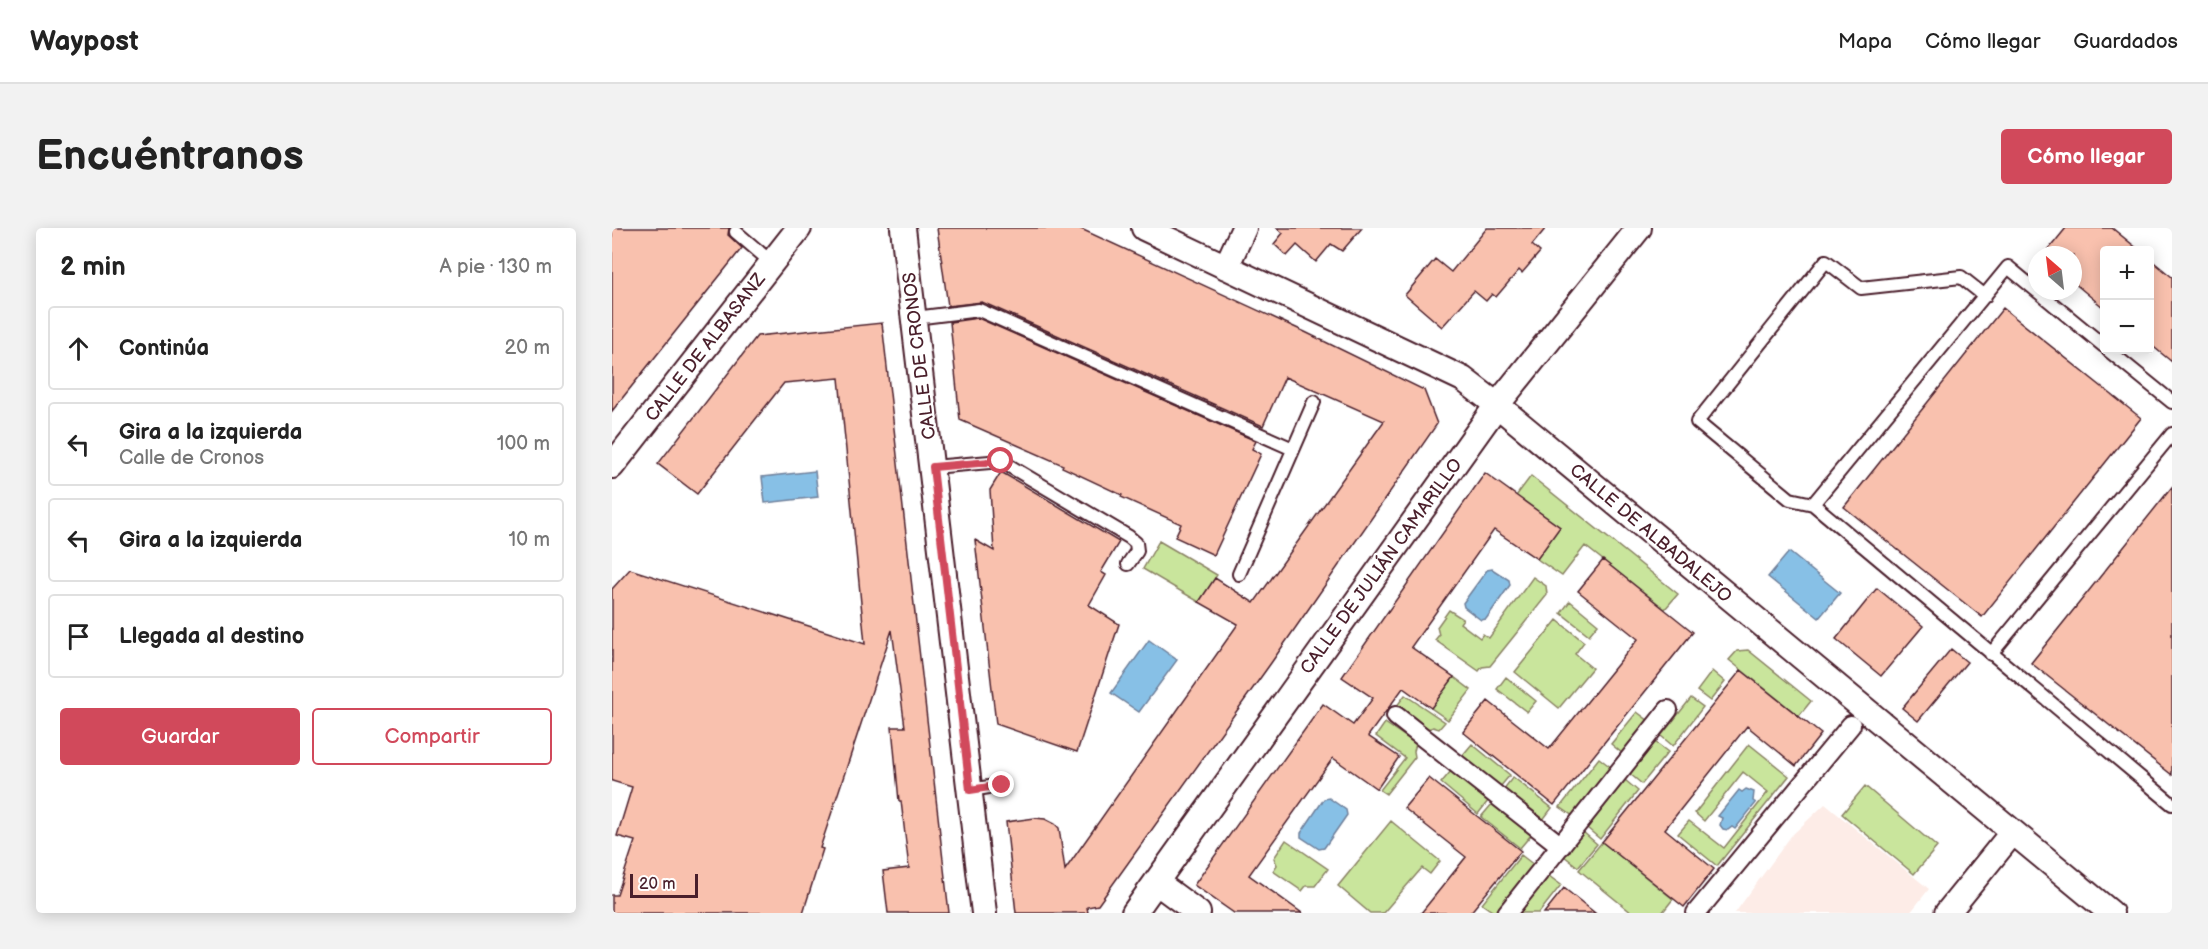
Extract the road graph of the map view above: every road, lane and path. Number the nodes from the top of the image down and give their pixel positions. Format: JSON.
{"nodes":[{"id":1,"x":799,"y":228,"type":"edge"},
{"id":2,"x":903,"y":228,"type":"edge"},
{"id":3,"x":1144,"y":228,"type":"edge"},
{"id":4,"x":1244,"y":228,"type":"edge"},
{"id":5,"x":1639,"y":228,"type":"edge"},
{"id":6,"x":736,"y":232,"type":"dead end"},
{"id":7,"x":771,"y":262,"type":"junction"},
{"id":8,"x":1226,"y":267,"type":"junction"},
{"id":9,"x":1985,"y":296,"type":"junction"},
{"id":10,"x":915,"y":318,"type":"junction"},
{"id":11,"x":2100,"y":343,"type":"edge"},
{"id":12,"x":2113,"y":354,"type":"edge"},
{"id":13,"x":1314,"y":402,"type":"dead end"},
{"id":14,"x":2172,"y":402,"type":"edge"},
{"id":15,"x":1497,"y":405,"type":"junction"},
{"id":16,"x":2172,"y":434,"type":"edge"},
{"id":17,"x":1293,"y":449,"type":"junction"},
{"id":18,"x":612,"y":466,"type":"edge"},
{"id":19,"x":933,"y":467,"type":"junction"},
{"id":20,"x":1813,"y":504,"type":"junction"},
{"id":21,"x":1128,"y":564,"type":"dead end"},
{"id":22,"x":1239,"y":574,"type":"dead end"},
{"id":23,"x":1991,"y":654,"type":"junction"},
{"id":24,"x":1668,"y":710,"type":"dead end"},
{"id":25,"x":1396,"y":716,"type":"dead end"},
{"id":26,"x":1851,"y":725,"type":"dead end"},
{"id":27,"x":1002,"y":785,"type":"dead end"},
{"id":28,"x":970,"y":790,"type":"junction"},
{"id":29,"x":2172,"y":804,"type":"edge"},
{"id":30,"x":2012,"y":833,"type":"junction"},
{"id":31,"x":1561,"y":846,"type":"junction"},
{"id":32,"x":1156,"y":882,"type":"junction"},
{"id":33,"x":984,"y":913,"type":"edge"},
{"id":34,"x":1134,"y":913,"type":"edge"},
{"id":35,"x":1198,"y":913,"type":"edge"},
{"id":36,"x":1507,"y":913,"type":"edge"},
{"id":37,"x":1696,"y":913,"type":"edge"},
{"id":38,"x":1947,"y":913,"type":"edge"},
{"id":39,"x":2111,"y":913,"type":"edge"}],
"edges":[{"from":1,"to":7,"type":"street","name":"CALLE DE ALBASANZ"},
{"from":2,"to":10,"type":"street","name":"CALLE DE CRONOS"},
{"from":3,"to":8,"type":"street","name":"CALLE DE ALBADALEJO"},
{"from":4,"to":8,"type":"street"},
{"from":5,"to":15,"type":"street","name":"CALLE DE JULIÁN CAMARILLO"},
{"from":6,"to":7,"type":"lane"},
{"from":7,"to":18,"type":"street","name":"CALLE DE ALBASANZ"},
{"from":8,"to":15,"type":"street","name":"CALLE DE ALBADALEJO"},
{"from":9,"to":11,"type":"lane"},
{"from":9,"to":20,"type":"lane"},
{"from":9,"to":20,"type":"lane"},
{"from":10,"to":17,"type":"lane"},
{"from":10,"to":19,"type":"street","name":"CALLE DE CRONOS"},
{"from":12,"to":14,"type":"lane"},
{"from":13,"to":17,"type":"lane"},
{"from":15,"to":30,"type":"street","name":"CALLE DE ALBADALEJO"},
{"from":15,"to":32,"type":"street","name":"CALLE DE JULIÁN CAMARILLO"},
{"from":16,"to":23,"type":"lane"},
{"from":17,"to":22,"type":"lane"},
{"from":19,"to":21,"type":"lane"},
{"from":19,"to":28,"type":"street","name":"CALLE DE CRONOS"},
{"from":20,"to":23,"type":"lane"},
{"from":23,"to":29,"type":"lane"},
{"from":24,"to":31,"type":"street"},
{"from":25,"to":31,"type":"street"},
{"from":26,"to":37,"type":"street"},
{"from":27,"to":28,"type":"lane"},
{"from":28,"to":33,"type":"street","name":"CALLE DE CRONOS"},
{"from":30,"to":38,"type":"street"},
{"from":30,"to":39,"type":"street","name":"CALLE DE ALBADALEJO"},
{"from":31,"to":36,"type":"street"},
{"from":32,"to":34,"type":"street","name":"CALLE DE JULIÁN CAMARILLO"},
{"from":32,"to":35,"type":"street"}]}
